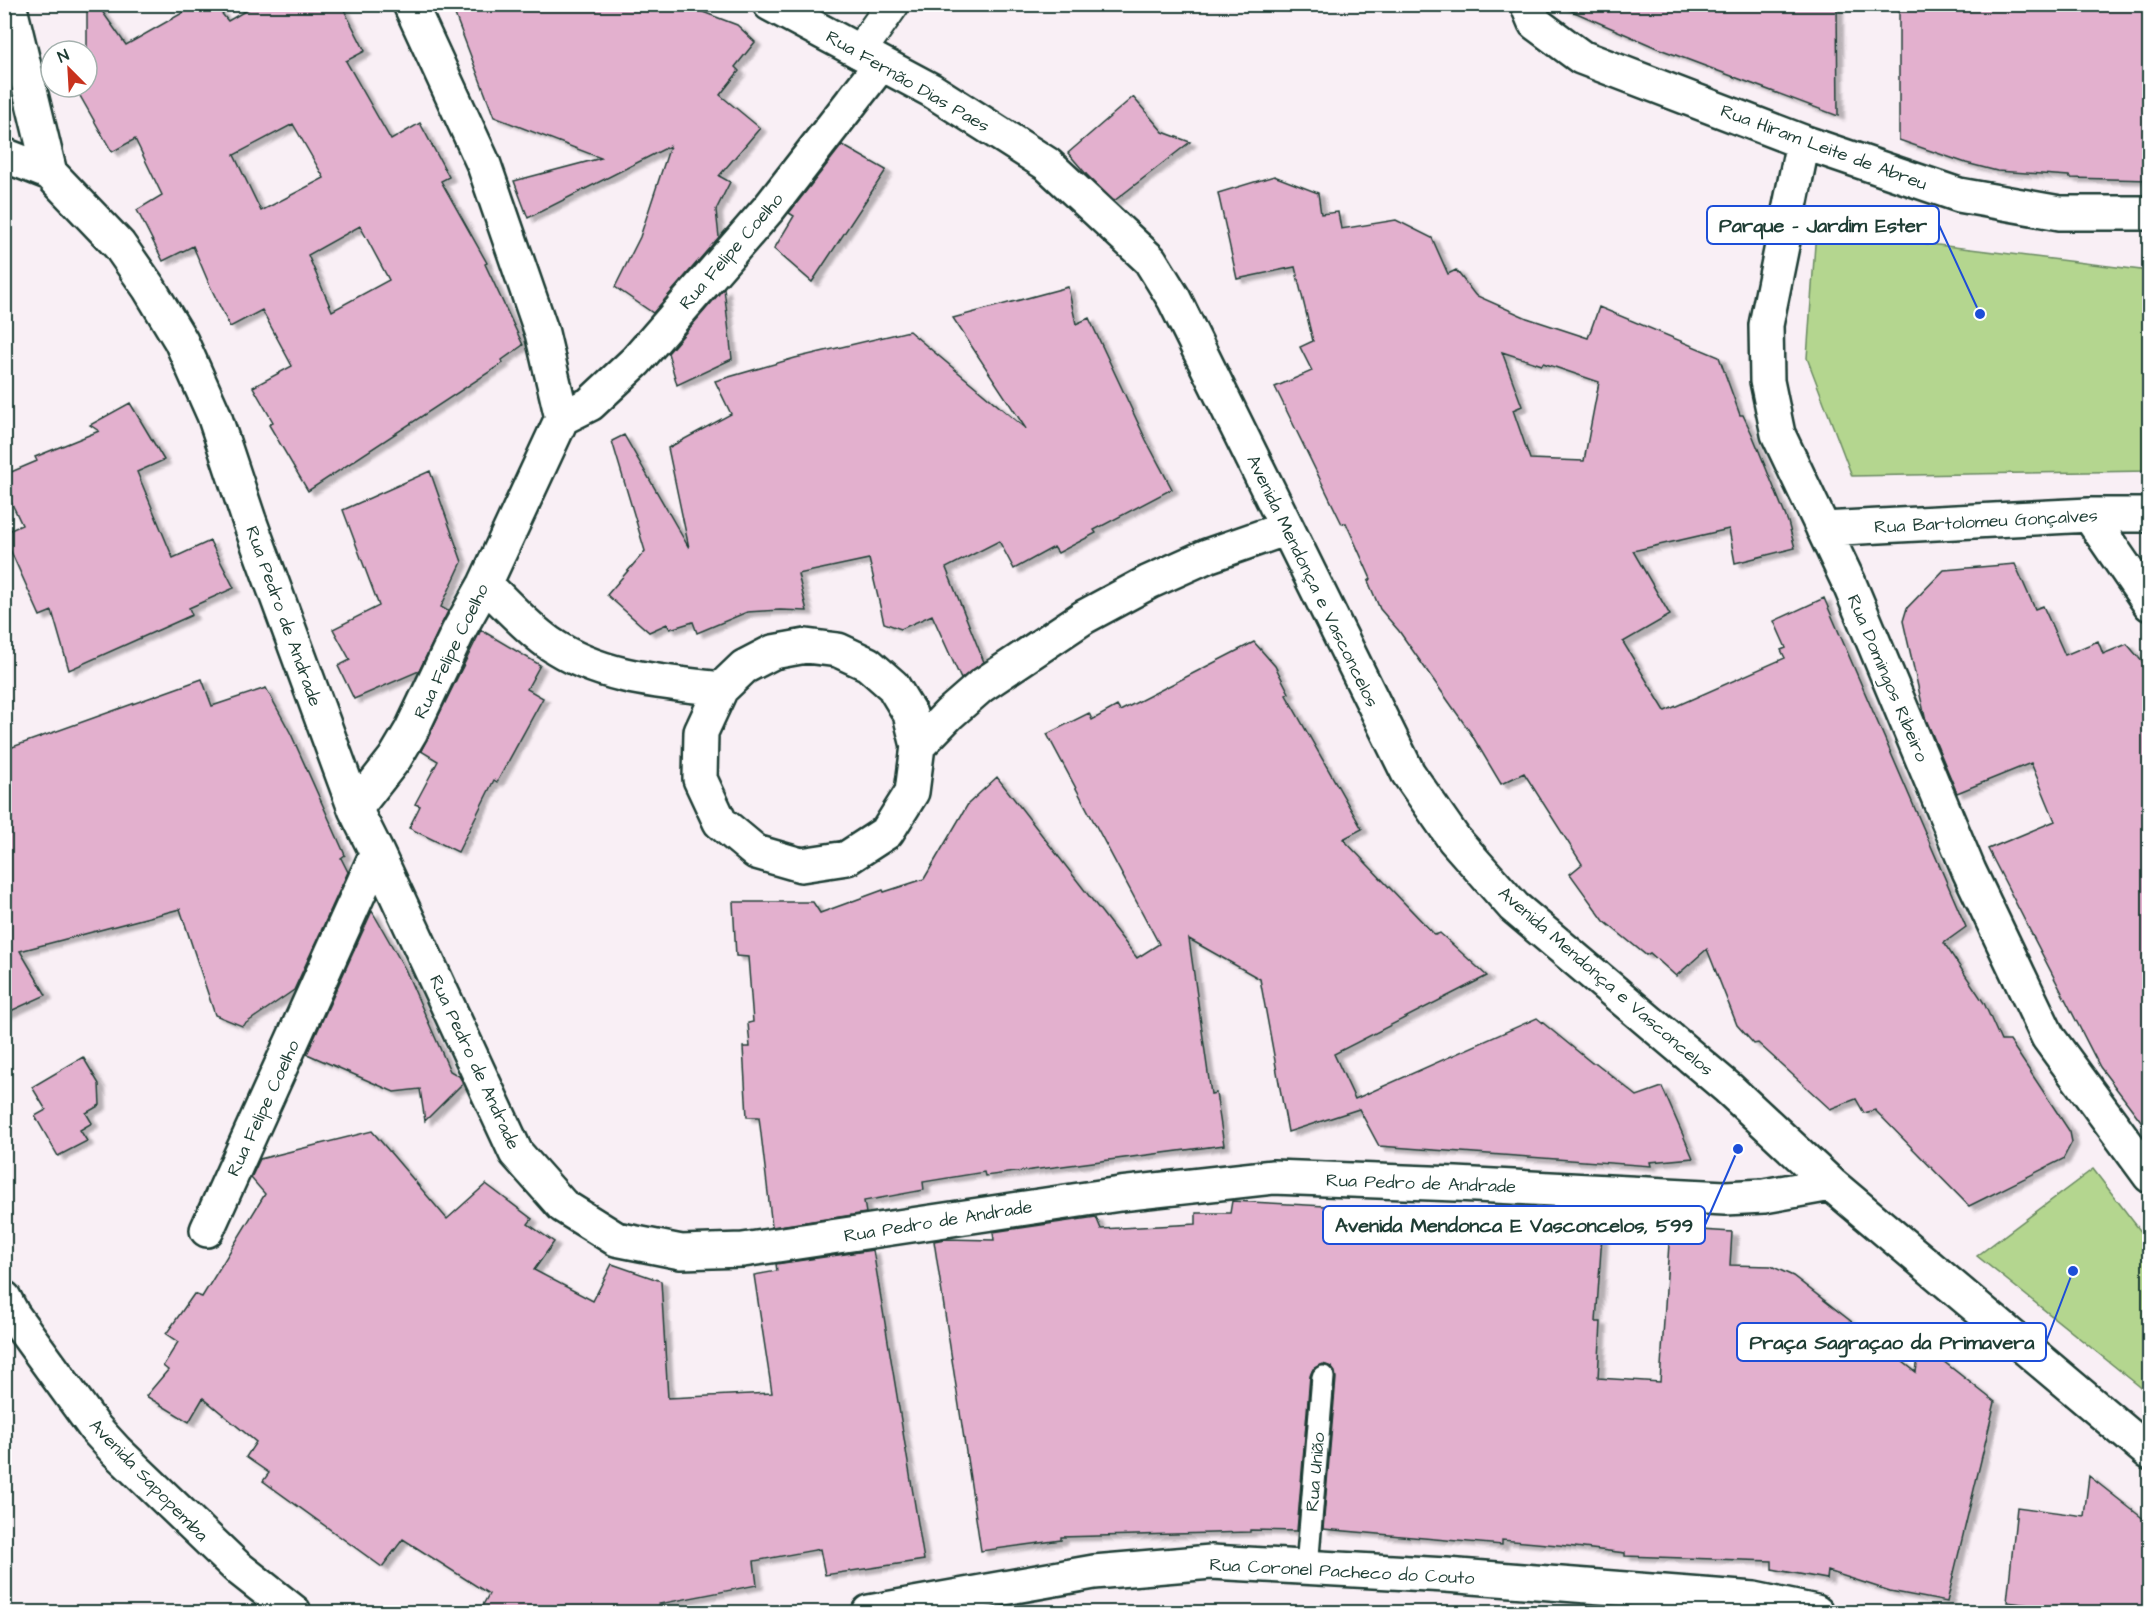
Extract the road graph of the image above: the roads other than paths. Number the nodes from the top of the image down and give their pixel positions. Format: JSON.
{"nodes":[{"id":1,"x":9,"y":4,"type":"edge"},
{"id":2,"x":410,"y":4,"type":"edge"},
{"id":3,"x":770,"y":4,"type":"edge"},
{"id":4,"x":893,"y":4,"type":"edge"},
{"id":5,"x":1527,"y":4,"type":"edge"},
{"id":6,"x":870,"y":58,"type":"junction"},
{"id":7,"x":1803,"y":142,"type":"junction"},
{"id":8,"x":4,"y":155,"type":"edge"},
{"id":9,"x":50,"y":173,"type":"junction"},
{"id":10,"x":2150,"y":213,"type":"edge"},
{"id":11,"x":1150,"y":260,"type":"joint"},
{"id":12,"x":562,"y":418,"type":"junction"},
{"id":13,"x":2089,"y":515,"type":"junction"},
{"id":14,"x":2150,"y":515,"type":"edge"},
{"id":15,"x":1287,"y":528,"type":"junction"},
{"id":16,"x":1823,"y":529,"type":"junction"},
{"id":17,"x":484,"y":584,"type":"junction"},
{"id":18,"x":2150,"y":604,"type":"edge"},
{"id":19,"x":721,"y":689,"type":"junction"},
{"id":20,"x":918,"y":746,"type":"junction"},
{"id":21,"x":355,"y":809,"type":"junction"},
{"id":22,"x":377,"y":853,"type":"junction"},
{"id":23,"x":2150,"y":1176,"type":"edge"},
{"id":24,"x":1831,"y":1184,"type":"junction"},
{"id":25,"x":207,"y":1230,"type":"dead end"},
{"id":26,"x":4,"y":1298,"type":"edge"},
{"id":27,"x":1323,"y":1377,"type":"dead end"},
{"id":28,"x":2150,"y":1453,"type":"edge"},
{"id":29,"x":1307,"y":1567,"type":"junction"},
{"id":30,"x":294,"y":1612,"type":"edge"},
{"id":31,"x":869,"y":1612,"type":"edge"},
{"id":32,"x":1816,"y":1612,"type":"edge"}],
"edges":[{"from":1,"to":9,"type":"street"},
{"from":2,"to":12,"type":"street"},
{"from":3,"to":6,"type":"street","name":"Rua Fernão Dias Paes"},
{"from":4,"to":6,"type":"street"},
{"from":5,"to":7,"type":"street","name":"Rua Hiram Leite de Abreu"},
{"from":6,"to":11,"type":"street","name":"Rua Fernão Dias Paes"},
{"from":6,"to":12,"type":"street","name":"Rua Felipe Coelho"},
{"from":7,"to":10,"type":"street","name":"Rua Hiram Leite de Abreu"},
{"from":7,"to":16,"type":"street","name":"Rua Domingos Ribeiro"},
{"from":8,"to":9,"type":"street"},
{"from":9,"to":21,"type":"street","name":"Rua Pedro de Andrade"},
{"from":11,"to":15,"type":"street","name":"Avenida Mendonça e Vasconcelos"},
{"from":12,"to":17,"type":"street","name":"Rua Felipe Coelho"},
{"from":13,"to":14,"type":"street","name":"Rua Bartolomeu Gonçalves"},
{"from":13,"to":16,"type":"street","name":"Rua Bartolomeu Gonçalves"},
{"from":13,"to":18,"type":"street"},
{"from":15,"to":20,"type":"street"},
{"from":15,"to":24,"type":"street","name":"Avenida Mendonça e Vasconcelos"},
{"from":16,"to":23,"type":"street","name":"Rua Domingos Ribeiro"},
{"from":17,"to":19,"type":"street"},
{"from":17,"to":21,"type":"street","name":"Rua Felipe Coelho"},
{"from":19,"to":20,"type":"street"},
{"from":19,"to":20,"type":"street"},
{"from":21,"to":22,"type":"street","name":"Rua Pedro de Andrade"},
{"from":22,"to":24,"type":"street","name":"Rua Pedro de Andrade"},
{"from":22,"to":25,"type":"street","name":"Rua Felipe Coelho"},
{"from":24,"to":28,"type":"street","name":"Avenida Mendonça e Vasconcelos"},
{"from":26,"to":30,"type":"street","name":"Avenida Sapopemba"},
{"from":27,"to":29,"type":"lane","name":"Rua União"},
{"from":29,"to":31,"type":"street","name":"Rua Coronel Pacheco do Couto"},
{"from":29,"to":32,"type":"street","name":"Rua Coronel Pacheco do Couto"}]}
